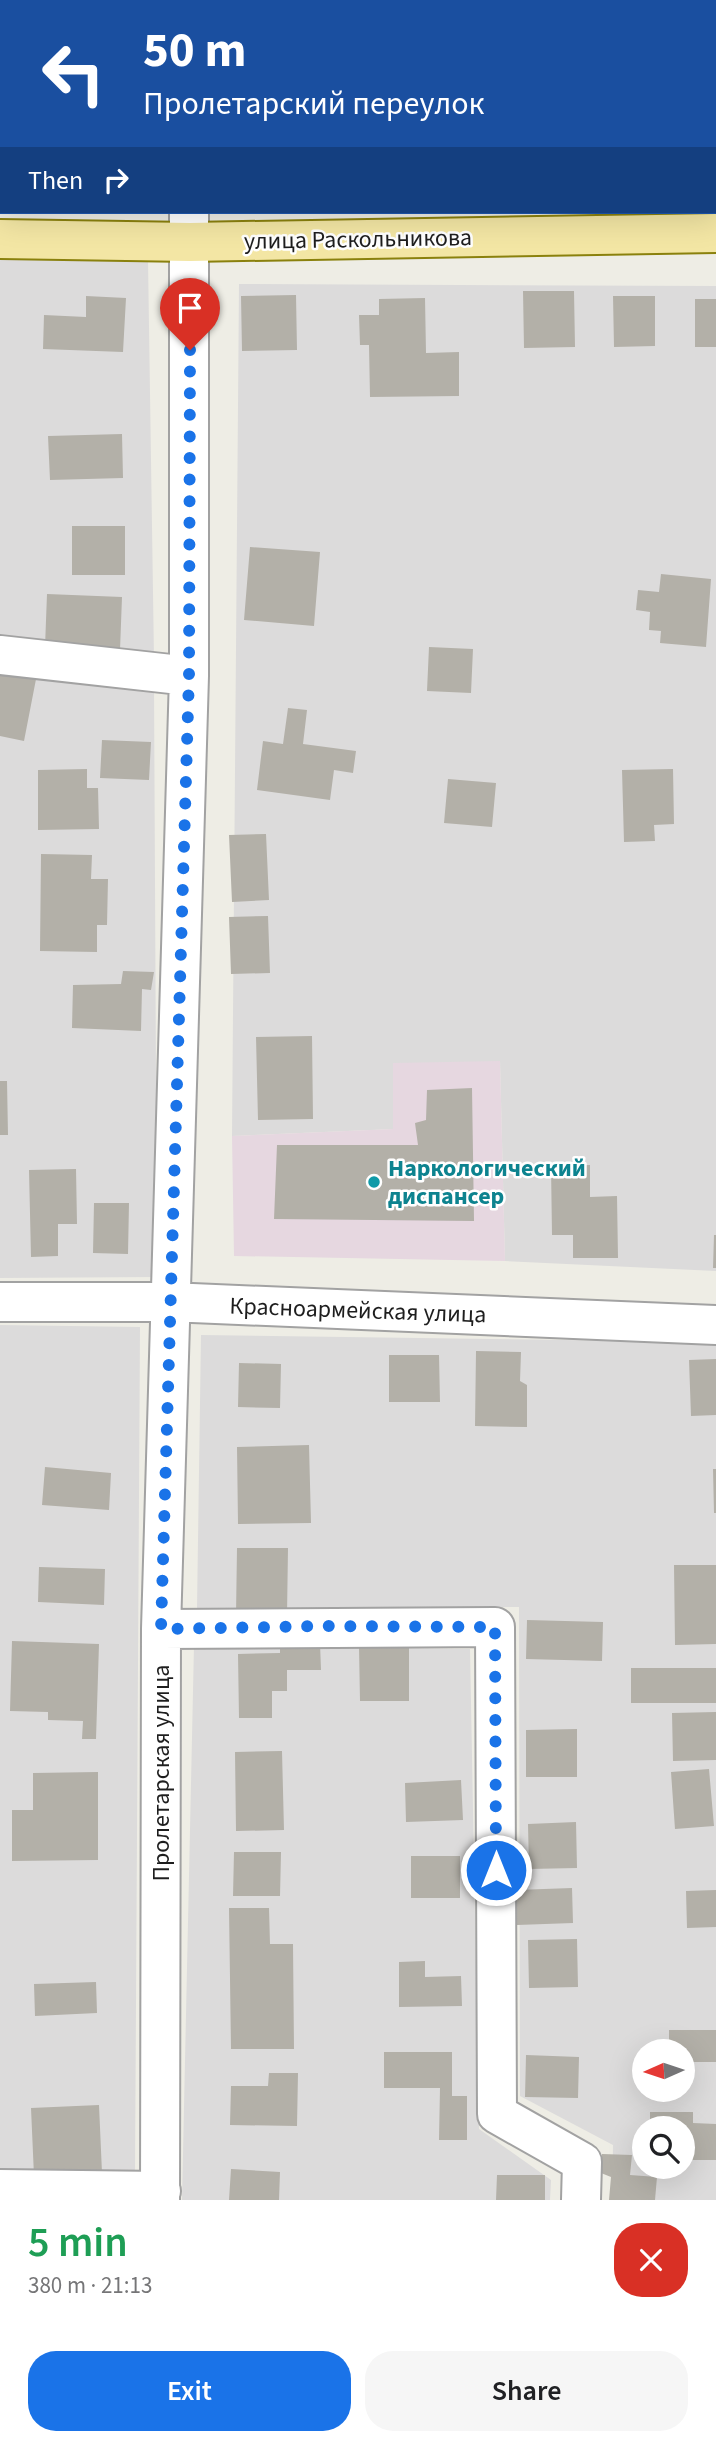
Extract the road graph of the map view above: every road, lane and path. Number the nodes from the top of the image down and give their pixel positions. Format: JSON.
{"nodes":[{"id":1,"x":189,"y":227,"type":"edge"},
{"id":2,"x":716,"y":233,"type":"edge"},
{"id":3,"x":0,"y":239,"type":"edge"},
{"id":4,"x":0,"y":655,"type":"edge"},
{"id":5,"x":189,"y":676,"type":"junction"},
{"id":6,"x":0,"y":1302,"type":"edge"},
{"id":7,"x":169,"y":1302,"type":"junction"},
{"id":8,"x":716,"y":1325,"type":"edge"},
{"id":9,"x":161,"y":1629,"type":"junction"},
{"id":10,"x":0,"y":2189,"type":"edge"},
{"id":11,"x":160,"y":2196,"type":"edge"},
{"id":12,"x":581,"y":2200,"type":"edge"}],
"edges":[{"from":1,"to":2,"type":"main road","name":"улица Раскольникова"},
{"from":1,"to":3,"type":"main road","name":"улица Раскольникова"},
{"from":1,"to":5,"type":"street","name":"Пролетарская улица"},
{"from":4,"to":5,"type":"street"},
{"from":5,"to":7,"type":"street","name":"Пролетарская улица"},
{"from":6,"to":7,"type":"street","name":"Красноармейская улица"},
{"from":7,"to":8,"type":"street","name":"Красноармейская улица"},
{"from":7,"to":9,"type":"street","name":"Пролетарская улица"},
{"from":9,"to":11,"type":"street","name":"Пролетарская улица"},
{"from":9,"to":12,"type":"street"},
{"from":10,"to":11,"type":"street"}]}
